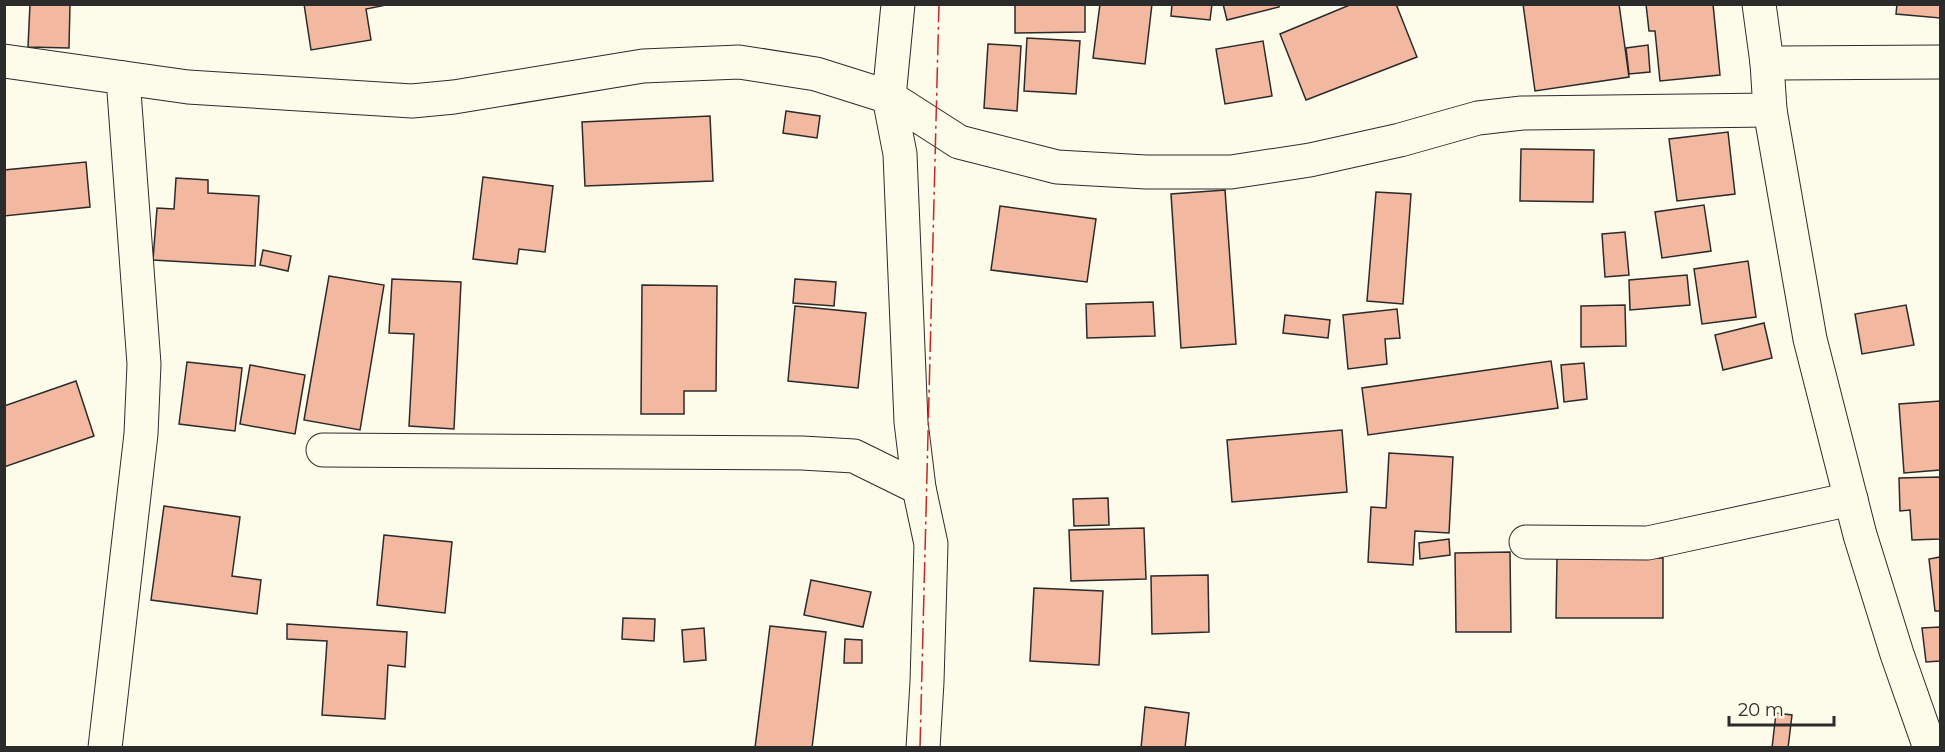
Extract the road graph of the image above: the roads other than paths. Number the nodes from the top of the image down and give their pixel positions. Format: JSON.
{"nodes":[{"id":1,"x":898,"y":4,"type":"edge"},
{"id":2,"x":1759,"y":4,"type":"edge"},
{"id":3,"x":4,"y":61,"type":"edge"},
{"id":4,"x":1941,"y":62,"type":"edge"},
{"id":5,"x":1767,"y":63,"type":"junction"},
{"id":6,"x":123,"y":78,"type":"junction"},
{"id":7,"x":889,"y":97,"type":"junction"},
{"id":8,"x":1770,"y":110,"type":"junction"},
{"id":9,"x":323,"y":450,"type":"dead end"},
{"id":10,"x":919,"y":488,"type":"junction"},
{"id":11,"x":1851,"y":499,"type":"junction"},
{"id":12,"x":1526,"y":542,"type":"dead end"},
{"id":13,"x":105,"y":747,"type":"edge"},
{"id":14,"x":923,"y":747,"type":"edge"},
{"id":15,"x":1930,"y":747,"type":"edge"}],
"edges":[{"from":1,"to":7,"type":"street"},
{"from":2,"to":5,"type":"street"},
{"from":3,"to":6,"type":"street"},
{"from":4,"to":5,"type":"street"},
{"from":5,"to":8,"type":"street"},
{"from":6,"to":7,"type":"street"},
{"from":6,"to":13,"type":"street"},
{"from":7,"to":8,"type":"street"},
{"from":7,"to":10,"type":"street"},
{"from":8,"to":11,"type":"street"},
{"from":9,"to":10,"type":"street"},
{"from":10,"to":14,"type":"street"},
{"from":11,"to":12,"type":"street"},
{"from":11,"to":15,"type":"street"}]}
